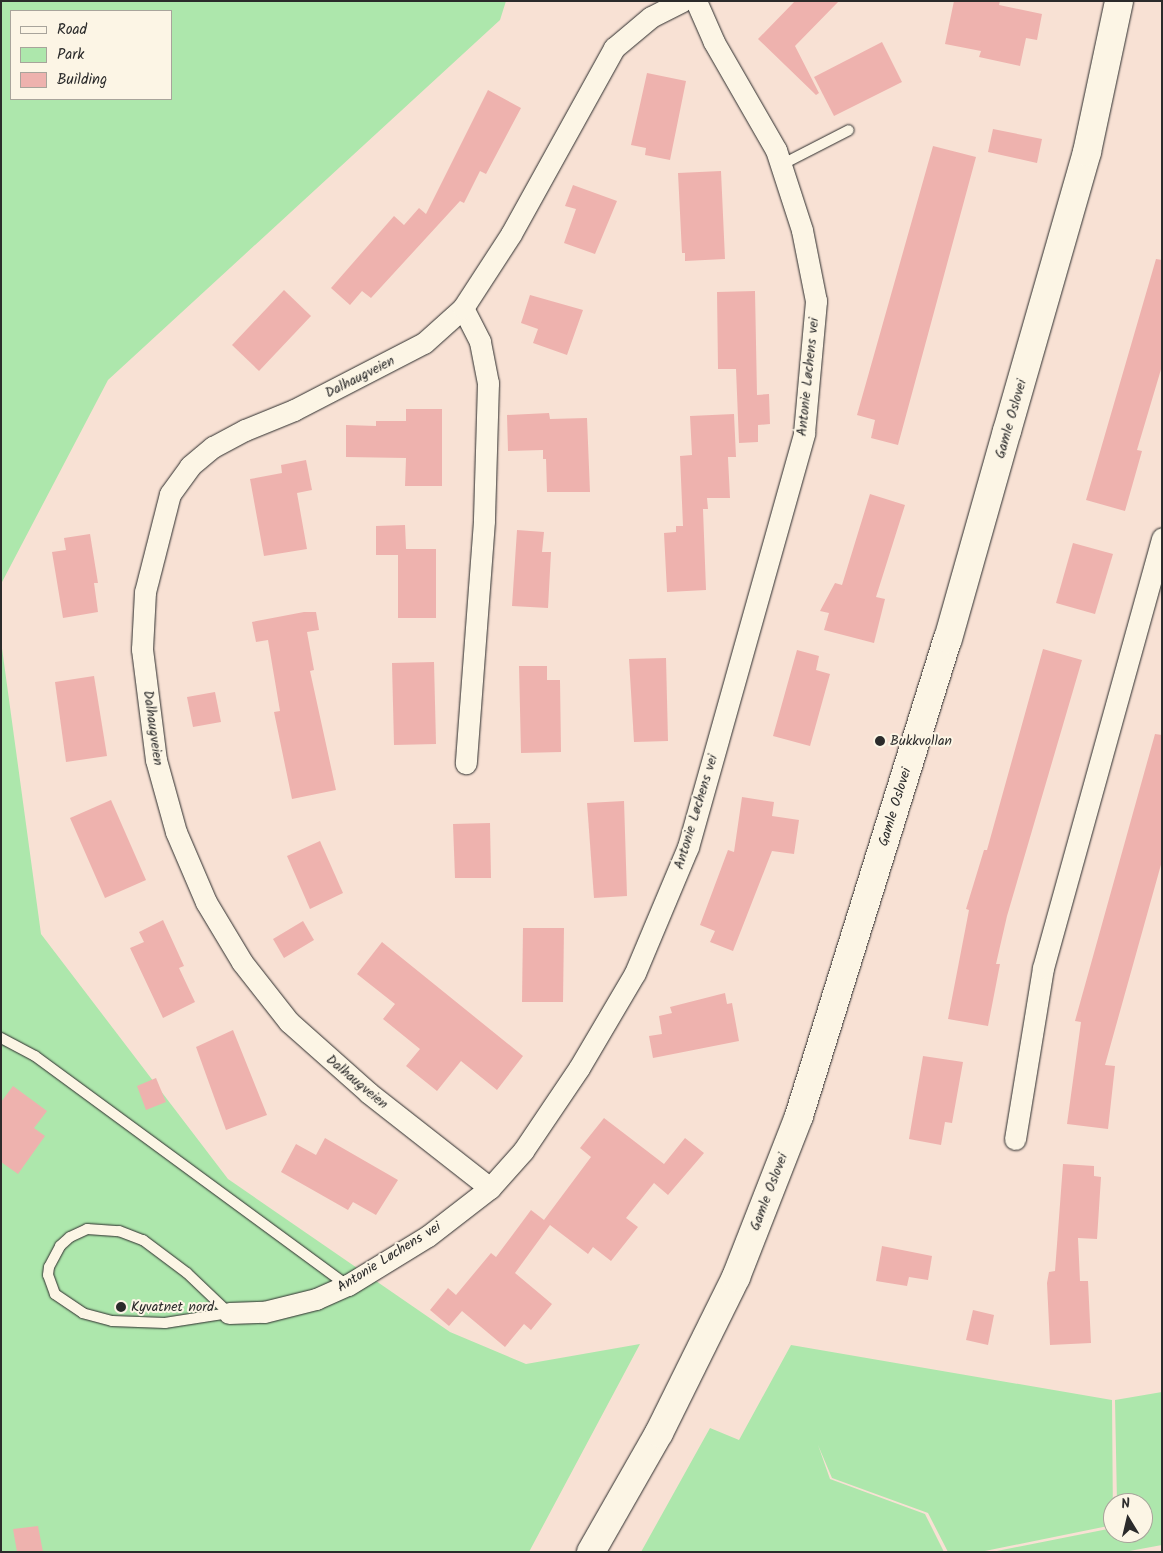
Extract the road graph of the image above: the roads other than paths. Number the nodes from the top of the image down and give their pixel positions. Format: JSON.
{"nodes":[{"id":1,"x":682,"y":1,"type":"edge"},
{"id":2,"x":696,"y":1,"type":"edge"},
{"id":3,"x":1119,"y":1,"type":"edge"},
{"id":4,"x":850,"y":130,"type":"dead end"},
{"id":5,"x":781,"y":165,"type":"junction"},
{"id":6,"x":463,"y":308,"type":"junction"},
{"id":7,"x":1162,"y":538,"type":"edge"},
{"id":8,"x":466,"y":764,"type":"dead end"},
{"id":9,"x":1,"y":1038,"type":"edge"},
{"id":10,"x":1015,"y":1139,"type":"dead end"},
{"id":11,"x":490,"y":1188,"type":"junction"},
{"id":12,"x":348,"y":1285,"type":"junction"},
{"id":13,"x":230,"y":1313,"type":"junction"},
{"id":14,"x":591,"y":1552,"type":"edge"}],
"edges":[{"from":1,"to":6,"type":"street","name":"Dalhaugveien"},
{"from":2,"to":5,"type":"street","name":"Antonie Løchens vei"},
{"from":3,"to":14,"type":"street","name":"Gamle Oslovei"},
{"from":4,"to":5,"type":"lane"},
{"from":5,"to":11,"type":"street","name":"Antonie Løchens vei"},
{"from":6,"to":8,"type":"street"},
{"from":6,"to":11,"type":"street","name":"Dalhaugveien"},
{"from":7,"to":10,"type":"street"},
{"from":9,"to":12,"type":"lane"},
{"from":11,"to":12,"type":"street","name":"Antonie Løchens vei"},
{"from":12,"to":13,"type":"street","name":"Antonie Løchens vei"},
{"from":13,"to":13,"type":"lane","name":"Antonie Løchens vei"}]}
